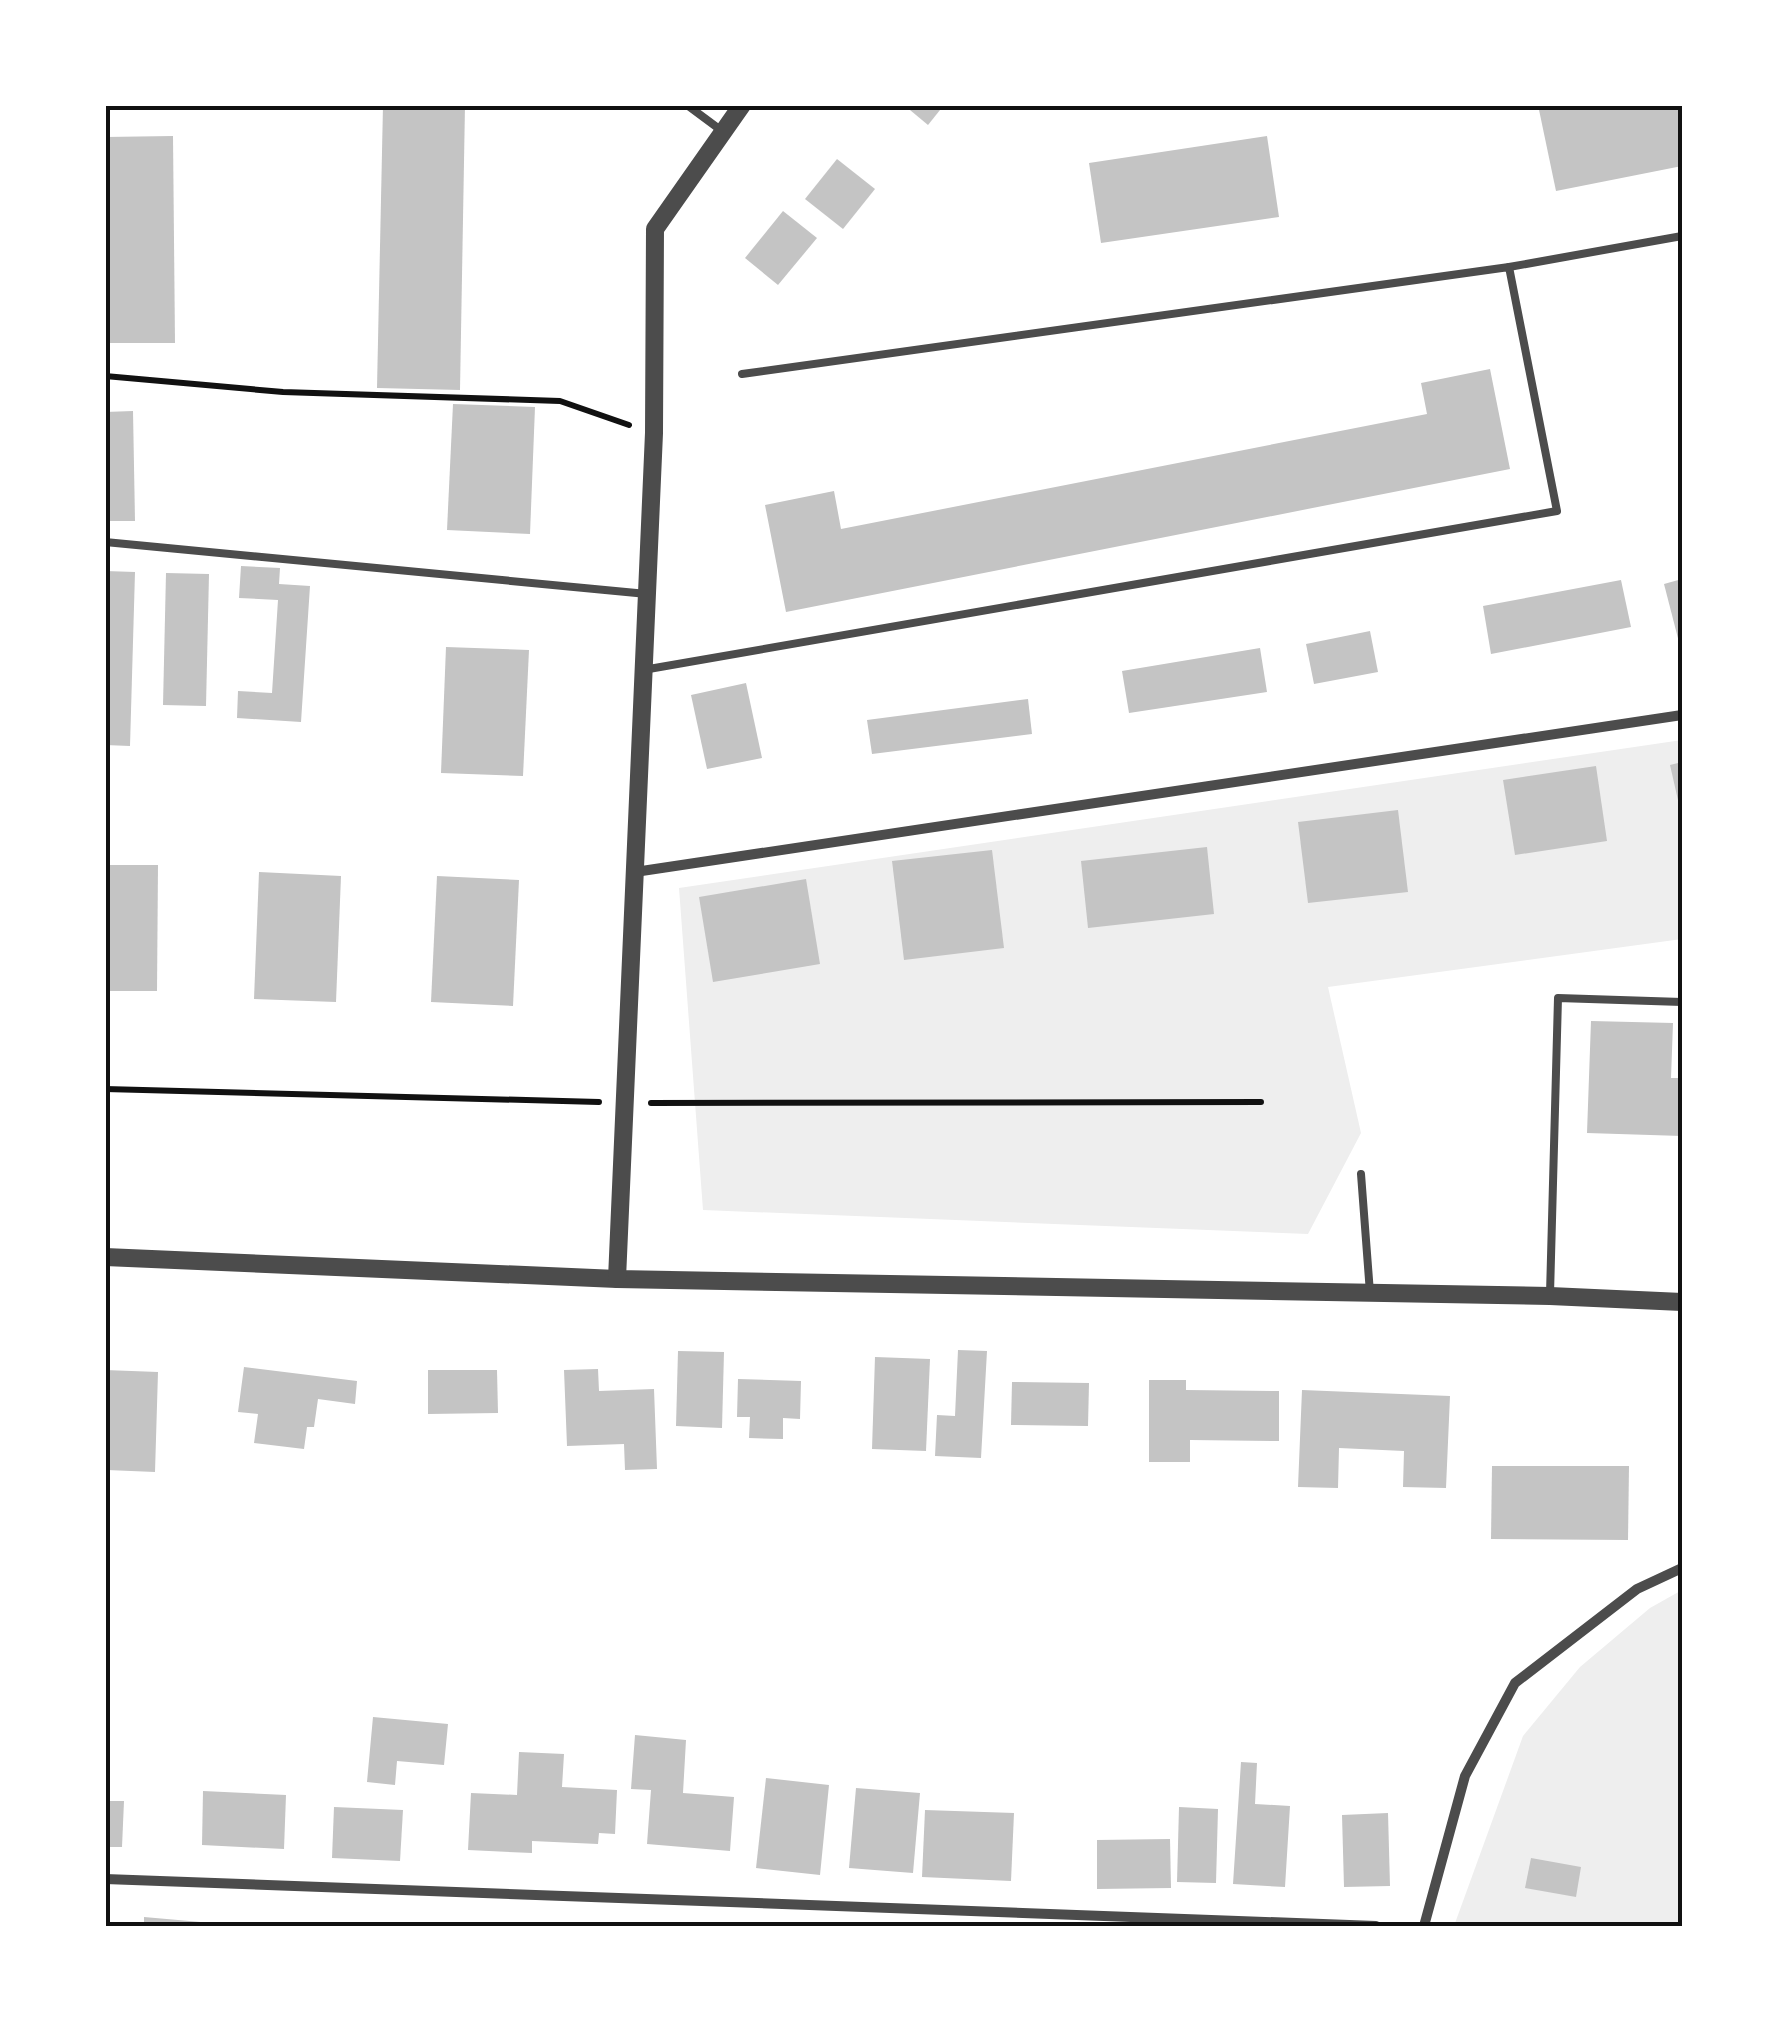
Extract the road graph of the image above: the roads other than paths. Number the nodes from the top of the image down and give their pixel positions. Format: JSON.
{"nodes":[{"id":1,"x":687,"y":105,"type":"edge"},
{"id":2,"x":742,"y":105,"type":"edge"},
{"id":3,"x":722,"y":131,"type":"junction"},
{"id":4,"x":1682,"y":236,"type":"edge"},
{"id":5,"x":1509,"y":266,"type":"junction"},
{"id":6,"x":742,"y":374,"type":"dead end"},
{"id":7,"x":105,"y":542,"type":"edge"},
{"id":8,"x":647,"y":594,"type":"junction"},
{"id":9,"x":643,"y":670,"type":"junction"},
{"id":10,"x":1682,"y":715,"type":"edge"},
{"id":11,"x":634,"y":872,"type":"junction"},
{"id":12,"x":1682,"y":1002,"type":"edge"},
{"id":13,"x":1361,"y":1174,"type":"dead end"},
{"id":14,"x":105,"y":1258,"type":"edge"},
{"id":15,"x":617,"y":1279,"type":"junction"},
{"id":16,"x":1370,"y":1293,"type":"junction"},
{"id":17,"x":1550,"y":1296,"type":"junction"},
{"id":18,"x":1682,"y":1302,"type":"edge"},
{"id":19,"x":1682,"y":1568,"type":"edge"},
{"id":20,"x":105,"y":1879,"type":"edge"},
{"id":21,"x":1376,"y":1926,"type":"edge"},
{"id":22,"x":1424,"y":1926,"type":"edge"}],
"edges":[{"from":1,"to":3,"type":"lane"},
{"from":2,"to":3,"type":"street"},
{"from":3,"to":8,"type":"street"},
{"from":4,"to":5,"type":"lane"},
{"from":5,"to":6,"type":"lane"},
{"from":5,"to":9,"type":"lane"},
{"from":7,"to":8,"type":"lane"},
{"from":8,"to":9,"type":"street"},
{"from":9,"to":11,"type":"street"},
{"from":10,"to":11,"type":"street"},
{"from":11,"to":15,"type":"street"},
{"from":12,"to":17,"type":"lane"},
{"from":13,"to":16,"type":"lane"},
{"from":14,"to":15,"type":"street"},
{"from":15,"to":16,"type":"street"},
{"from":16,"to":17,"type":"street"},
{"from":17,"to":18,"type":"street"},
{"from":19,"to":22,"type":"street"},
{"from":20,"to":21,"type":"street"}]}
